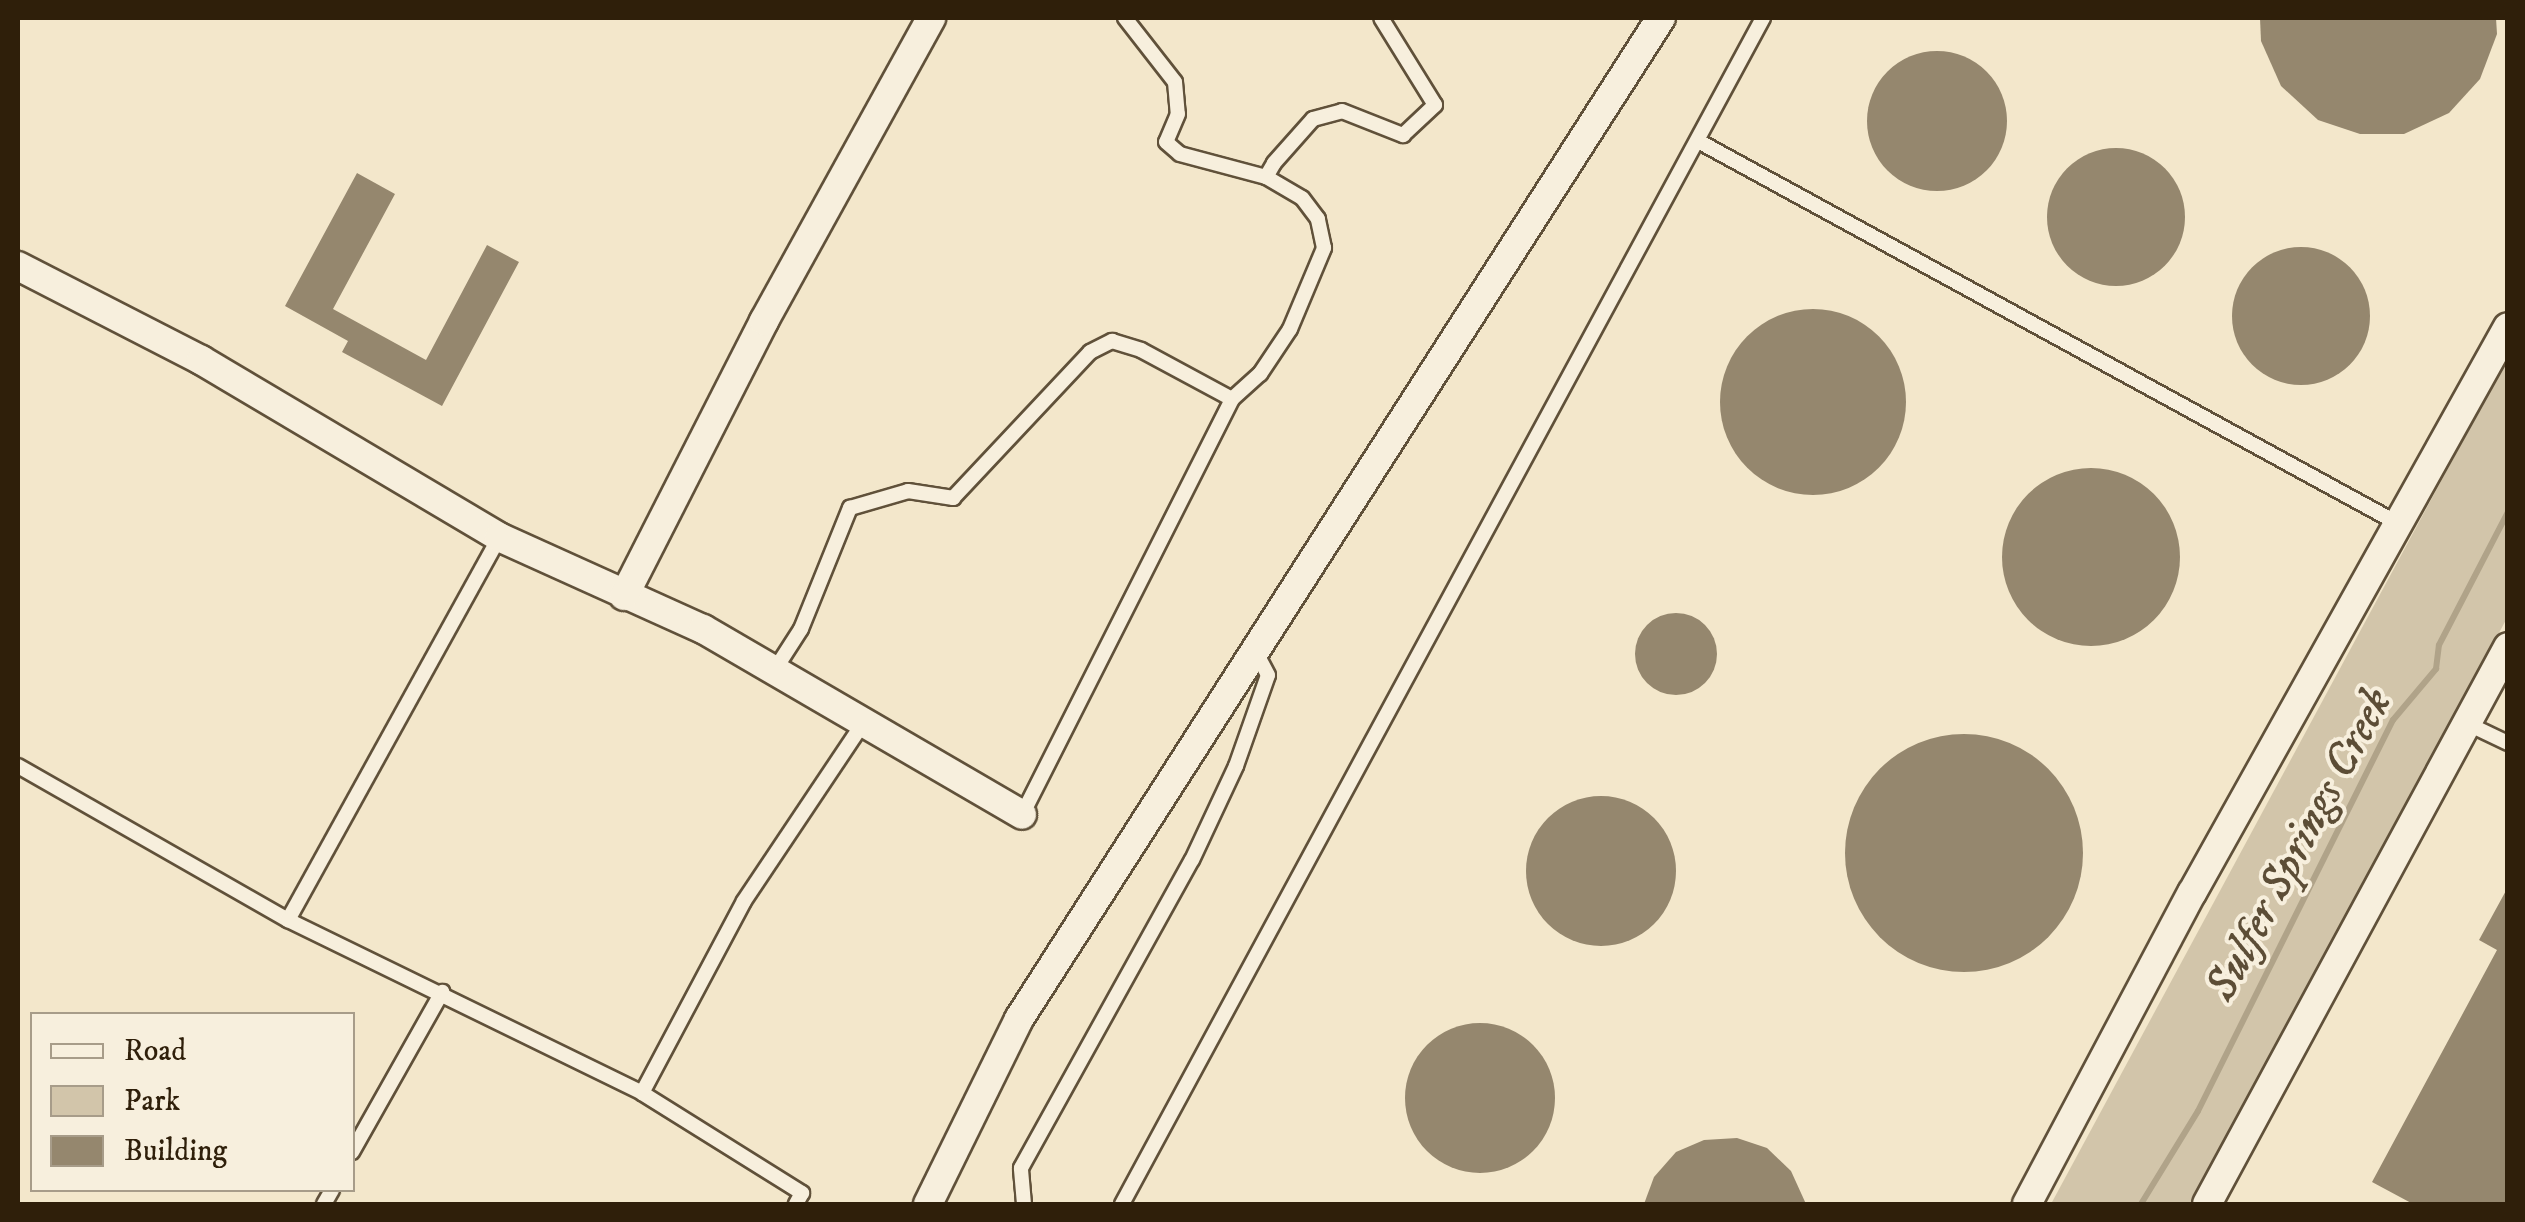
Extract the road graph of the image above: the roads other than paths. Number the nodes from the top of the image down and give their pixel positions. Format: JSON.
{"nodes":[{"id":1,"x":931,"y":18,"type":"edge"},
{"id":2,"x":1125,"y":18,"type":"edge"},
{"id":3,"x":1381,"y":18,"type":"edge"},
{"id":4,"x":1660,"y":18,"type":"edge"},
{"id":5,"x":1763,"y":18,"type":"edge"},
{"id":6,"x":1698,"y":140,"type":"junction"},
{"id":7,"x":1266,"y":177,"type":"junction"},
{"id":8,"x":18,"y":266,"type":"edge"},
{"id":9,"x":2508,"y":327,"type":"edge"},
{"id":10,"x":1232,"y":398,"type":"junction"},
{"id":11,"x":2400,"y":524,"type":"junction"},
{"id":12,"x":499,"y":537,"type":"junction"},
{"id":13,"x":624,"y":596,"type":"junction"},
{"id":14,"x":2508,"y":647,"type":"edge"},
{"id":15,"x":1257,"y":654,"type":"junction"},
{"id":16,"x":774,"y":671,"type":"junction"},
{"id":17,"x":864,"y":723,"type":"junction"},
{"id":18,"x":2466,"y":723,"type":"junction"},
{"id":19,"x":2508,"y":744,"type":"edge"},
{"id":20,"x":18,"y":766,"type":"edge"},
{"id":21,"x":1022,"y":815,"type":"joint"},
{"id":22,"x":288,"y":920,"type":"junction"},
{"id":23,"x":442,"y":992,"type":"junction"},
{"id":24,"x":642,"y":1094,"type":"junction"},
{"id":25,"x":355,"y":1147,"type":"edge"},
{"id":26,"x":796,"y":1204,"type":"edge"},
{"id":27,"x":928,"y":1204,"type":"edge"},
{"id":28,"x":1024,"y":1204,"type":"edge"},
{"id":29,"x":1122,"y":1204,"type":"edge"},
{"id":30,"x":2027,"y":1204,"type":"edge"},
{"id":31,"x":2207,"y":1204,"type":"edge"}],
"edges":[{"from":1,"to":13,"type":"street"},
{"from":2,"to":7,"type":"lane"},
{"from":3,"to":7,"type":"lane"},
{"from":4,"to":15,"type":"street"},
{"from":5,"to":6,"type":"lane"},
{"from":6,"to":11,"type":"lane"},
{"from":6,"to":29,"type":"lane"},
{"from":7,"to":10,"type":"lane"},
{"from":8,"to":12,"type":"street"},
{"from":9,"to":11,"type":"street"},
{"from":10,"to":16,"type":"lane"},
{"from":10,"to":21,"type":"lane"},
{"from":11,"to":30,"type":"street"},
{"from":12,"to":13,"type":"street"},
{"from":12,"to":22,"type":"lane"},
{"from":13,"to":16,"type":"street"},
{"from":14,"to":18,"type":"street"},
{"from":15,"to":27,"type":"street"},
{"from":15,"to":28,"type":"lane"},
{"from":16,"to":17,"type":"street"},
{"from":17,"to":21,"type":"street"},
{"from":17,"to":24,"type":"lane"},
{"from":18,"to":19,"type":"lane"},
{"from":18,"to":31,"type":"street"},
{"from":20,"to":22,"type":"lane"},
{"from":22,"to":23,"type":"lane"},
{"from":23,"to":24,"type":"lane"},
{"from":23,"to":25,"type":"lane"},
{"from":24,"to":26,"type":"lane"}]}
